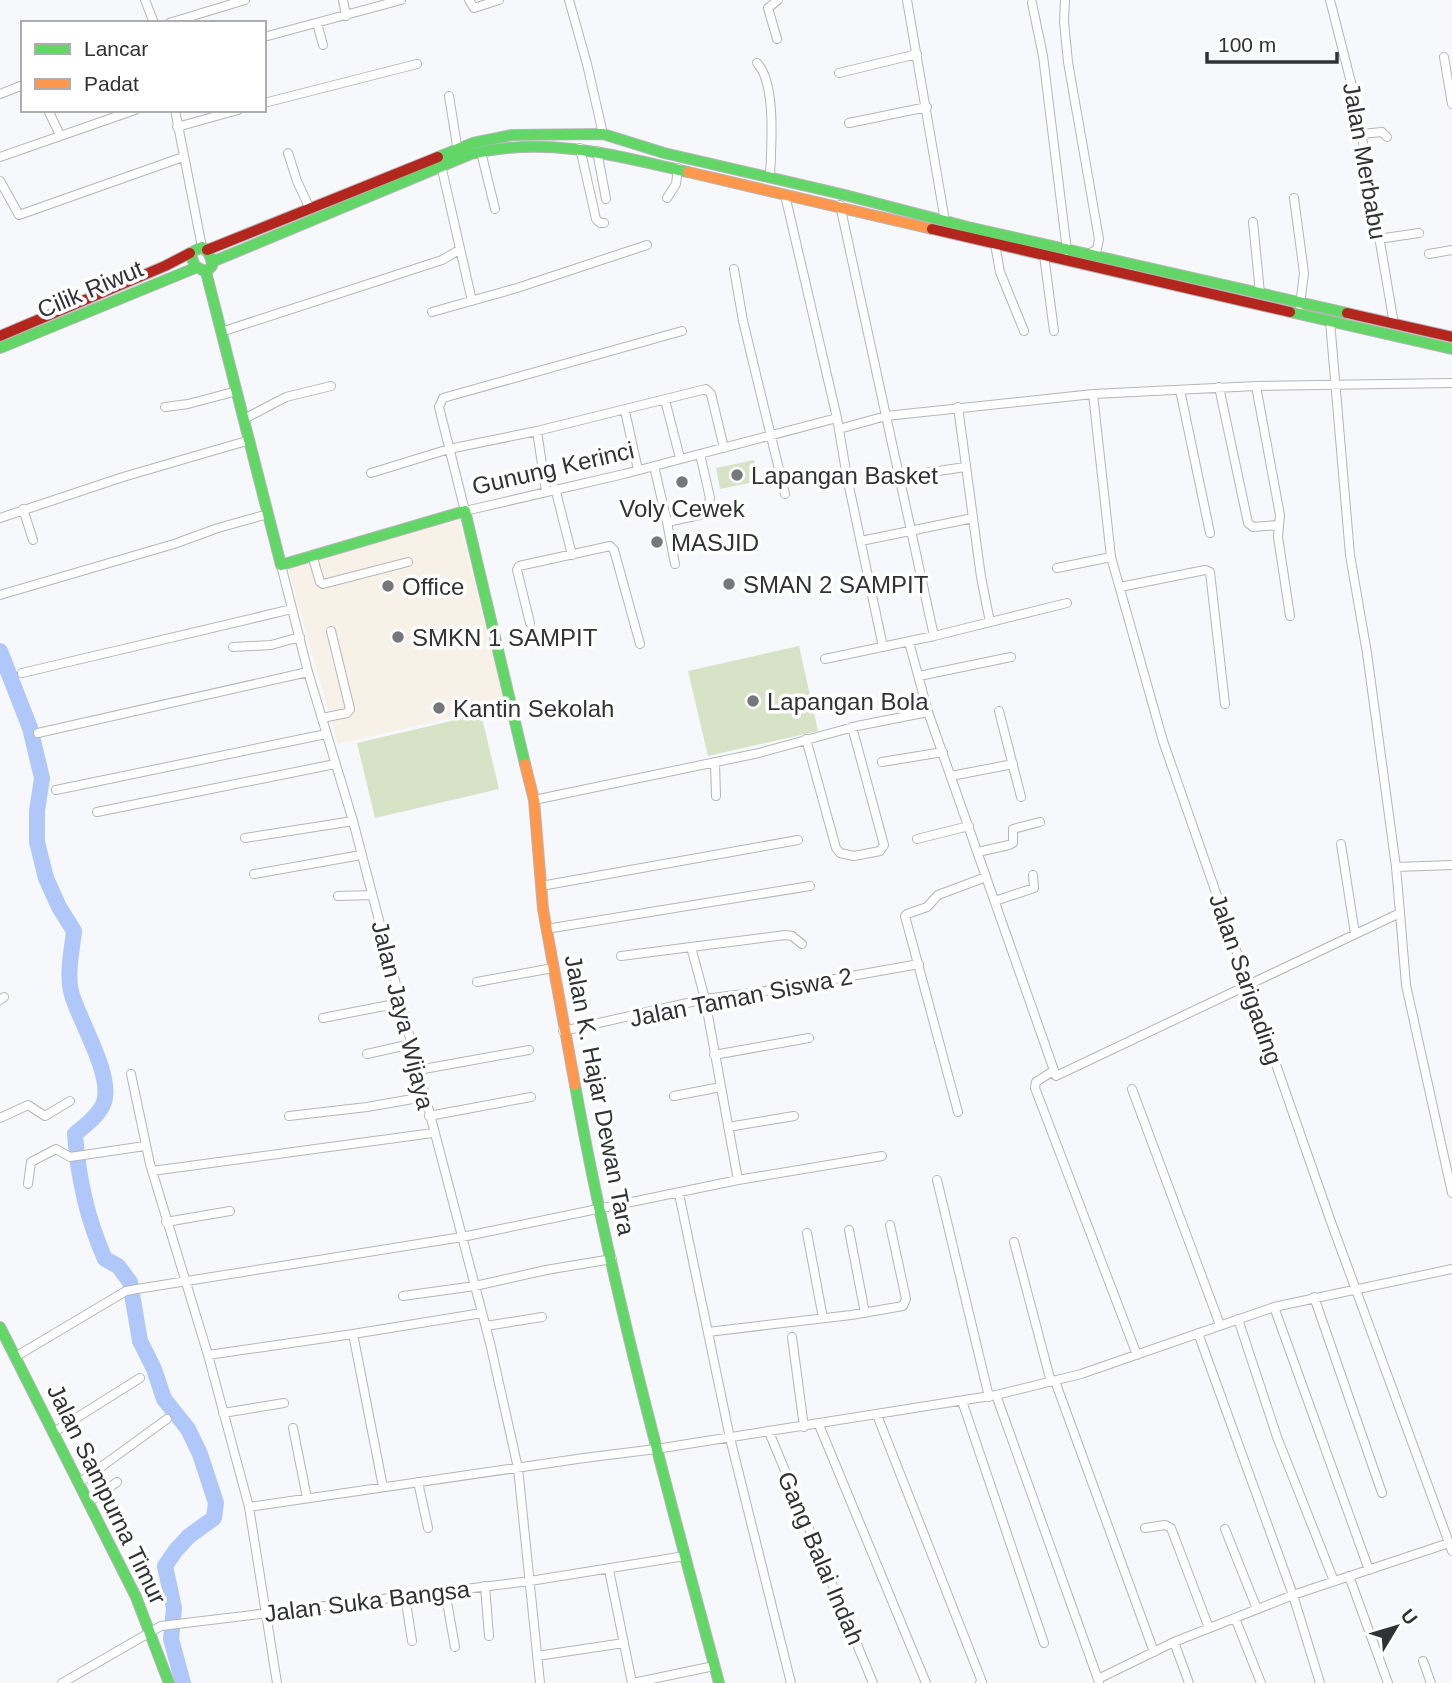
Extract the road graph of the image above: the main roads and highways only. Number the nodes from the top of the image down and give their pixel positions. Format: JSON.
{"nodes":[{"id":1,"x":458,"y":153,"type":"junction"},
{"id":2,"x":967,"y":232,"type":"junction"},
{"id":3,"x":204,"y":249,"type":"junction"},
{"id":4,"x":190,"y":253,"type":"junction"},
{"id":5,"x":220,"y":262,"type":"junction"},
{"id":6,"x":195,"y":268,"type":"junction"},
{"id":7,"x":206,"y":272,"type":"junction"},
{"id":8,"x":26,"y":332,"type":"junction"},
{"id":9,"x":0,"y":336,"type":"edge"},
{"id":10,"x":1444,"y":339,"type":"edge"},
{"id":11,"x":0,"y":348,"type":"edge"},
{"id":12,"x":1452,"y":349,"type":"edge"},
{"id":13,"x":465,"y":510,"type":"joint"},
{"id":14,"x":0,"y":1327,"type":"edge"},
{"id":15,"x":169,"y":1683,"type":"edge"},
{"id":16,"x":719,"y":1683,"type":"edge"}],
"edges":[{"from":1,"to":2,"type":"main road"},
{"from":1,"to":2,"type":"main road"},
{"from":1,"to":3,"type":"main road","name":"Cilik Riwut"},
{"from":1,"to":5,"type":"main road"},
{"from":2,"to":10,"type":"main road"},
{"from":2,"to":10,"type":"main road"},
{"from":3,"to":4,"type":"main road","name":"Cilik Riwut"},
{"from":3,"to":5,"type":"main road"},
{"from":4,"to":6,"type":"main road"},
{"from":4,"to":8,"type":"main road","name":"Cilik Riwut"},
{"from":5,"to":7,"type":"main road"},
{"from":6,"to":7,"type":"main road"},
{"from":6,"to":8,"type":"main road","name":"Cilik Riwut"},
{"from":7,"to":13,"type":"main road","name":"Gunung Kerinci"},
{"from":8,"to":9,"type":"main road","name":"Cilik Riwut"},
{"from":8,"to":11,"type":"main road","name":"Cilik Riwut"},
{"from":10,"to":12,"type":"main road"},
{"from":13,"to":16,"type":"main road","name":"Jalan K. Hajar Dewan Tara"},
{"from":14,"to":15,"type":"main road","name":"Jalan Sampurna Timur"}]}
